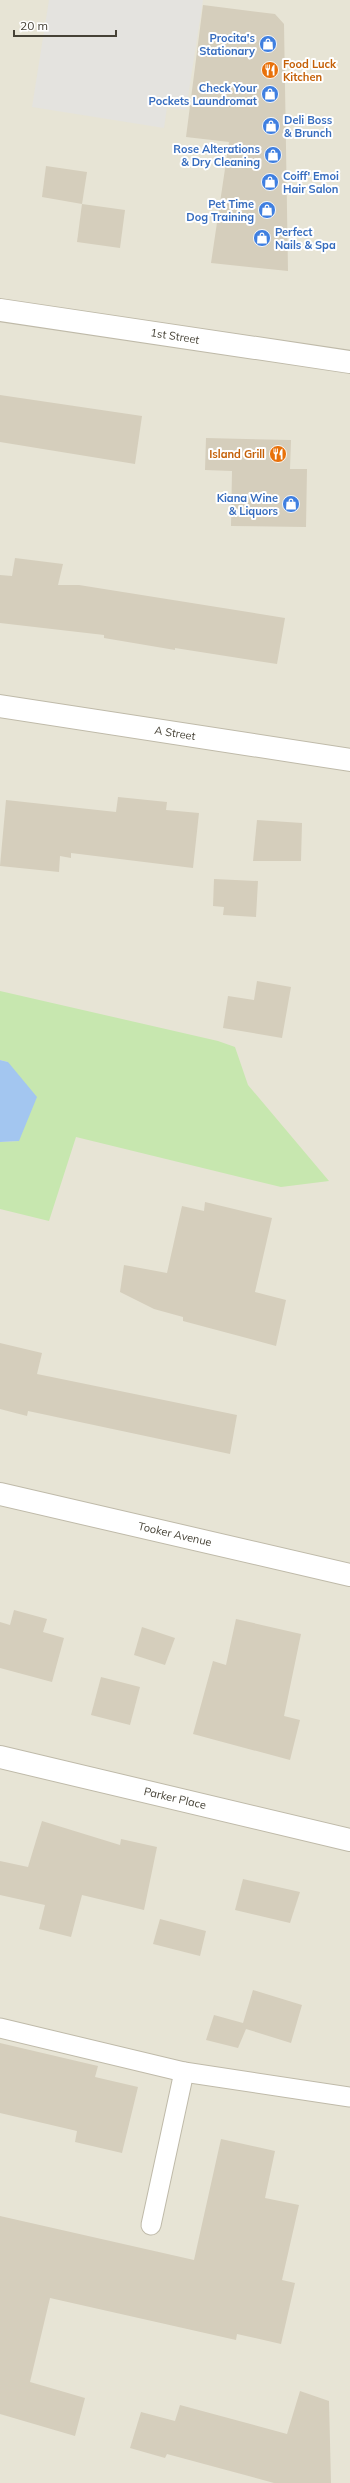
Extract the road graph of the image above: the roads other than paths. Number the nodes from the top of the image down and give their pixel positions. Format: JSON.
{"nodes":[{"id":1,"x":0,"y":310,"type":"edge"},
{"id":2,"x":350,"y":362,"type":"edge"},
{"id":3,"x":0,"y":706,"type":"edge"},
{"id":4,"x":350,"y":760,"type":"edge"},
{"id":5,"x":0,"y":1494,"type":"edge"},
{"id":6,"x":350,"y":1575,"type":"edge"},
{"id":7,"x":0,"y":1756,"type":"edge"},
{"id":8,"x":350,"y":1840,"type":"edge"},
{"id":9,"x":0,"y":2028,"type":"edge"},
{"id":10,"x":184,"y":2072,"type":"junction"},
{"id":11,"x":350,"y":2097,"type":"edge"},
{"id":12,"x":151,"y":2225,"type":"dead end"}],
"edges":[{"from":1,"to":2,"type":"street","name":"1st Street"},
{"from":3,"to":4,"type":"street","name":"A Street"},
{"from":5,"to":6,"type":"street","name":"Tooker Avenue"},
{"from":7,"to":8,"type":"street","name":"Parker Place"},
{"from":9,"to":10,"type":"lane"},
{"from":10,"to":11,"type":"lane"},
{"from":10,"to":12,"type":"lane"}]}
